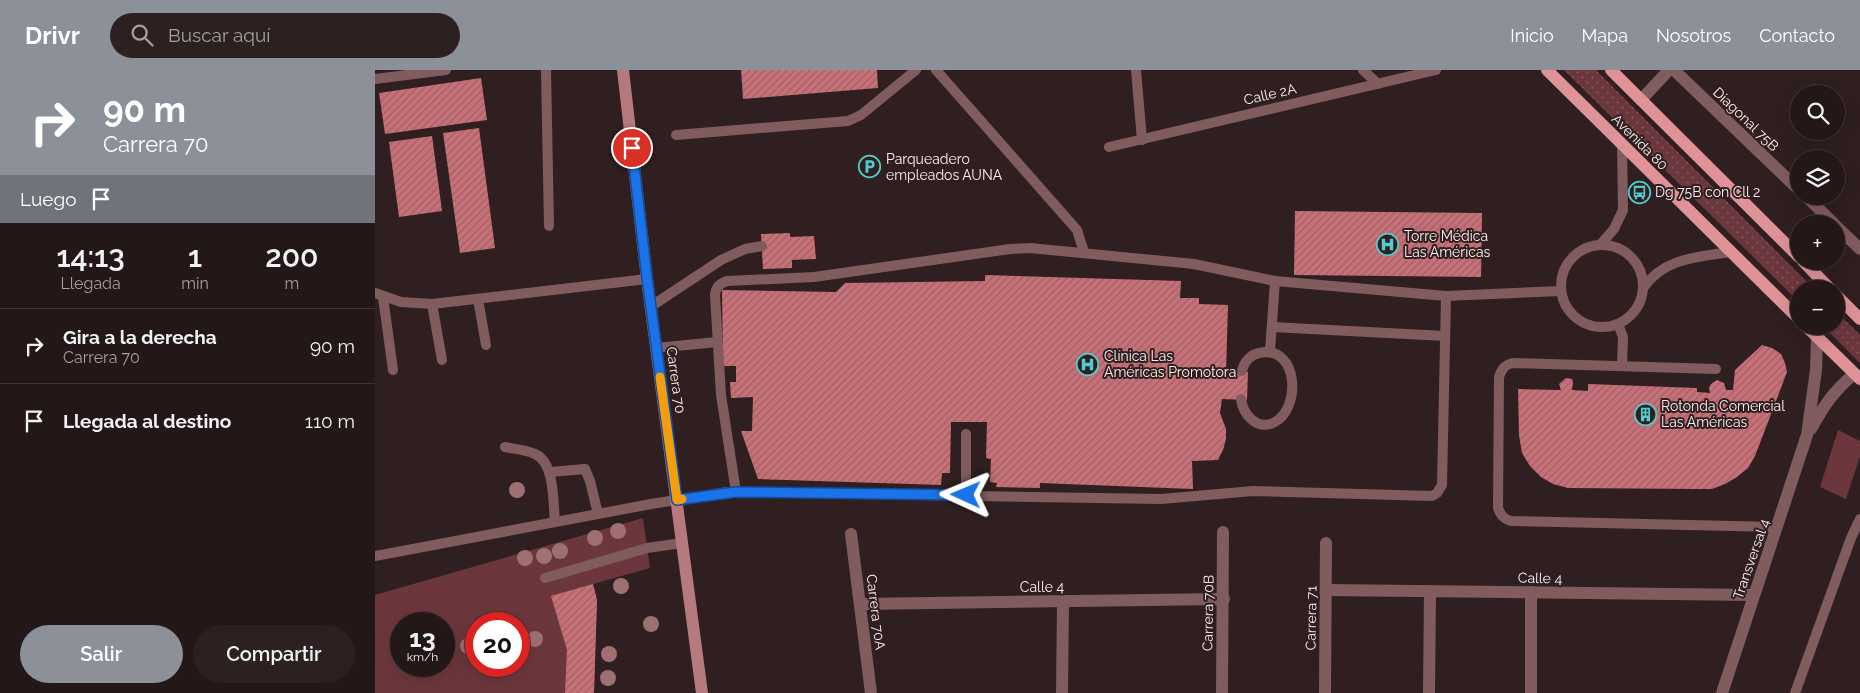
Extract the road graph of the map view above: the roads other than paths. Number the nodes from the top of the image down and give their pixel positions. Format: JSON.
{"nodes":[{"id":1,"x":447,"y":70,"type":"edge"},
{"id":2,"x":546,"y":70,"type":"edge"},
{"id":3,"x":623,"y":70,"type":"edge"},
{"id":4,"x":916,"y":70,"type":"edge"},
{"id":5,"x":936,"y":70,"type":"edge"},
{"id":6,"x":1135,"y":70,"type":"edge"},
{"id":7,"x":1363,"y":70,"type":"edge"},
{"id":8,"x":1437,"y":70,"type":"edge"},
{"id":9,"x":1547,"y":70,"type":"edge"},
{"id":10,"x":1611,"y":70,"type":"edge"},
{"id":11,"x":1669,"y":70,"type":"edge"},
{"id":12,"x":1673,"y":70,"type":"edge"},
{"id":13,"x":375,"y":80,"type":"edge"},
{"id":14,"x":1377,"y":84,"type":"junction"},
{"id":15,"x":1641,"y":100,"type":"junction"},
{"id":16,"x":676,"y":135,"type":"dead end"},
{"id":17,"x":1142,"y":140,"type":"junction"},
{"id":18,"x":1621,"y":144,"type":"junction"},
{"id":19,"x":1109,"y":148,"type":"dead end"},
{"id":20,"x":1790,"y":181,"type":"edge"},
{"id":21,"x":1815,"y":205,"type":"edge"},
{"id":22,"x":1825,"y":215,"type":"edge"},
{"id":23,"x":549,"y":226,"type":"dead end"},
{"id":24,"x":1845,"y":235,"type":"edge"},
{"id":25,"x":1600,"y":245,"type":"junction"},
{"id":26,"x":762,"y":246,"type":"dead end"},
{"id":27,"x":1790,"y":248,"type":"edge"},
{"id":28,"x":1860,"y":249,"type":"edge"},
{"id":29,"x":1084,"y":252,"type":"junction"},
{"id":30,"x":1730,"y":252,"type":"junction"},
{"id":31,"x":1812,"y":270,"type":"edge"},
{"id":32,"x":647,"y":278,"type":"junction"},
{"id":33,"x":1821,"y":280,"type":"edge"},
{"id":34,"x":1275,"y":281,"type":"junction"},
{"id":35,"x":1644,"y":287,"type":"junction"},
{"id":36,"x":1561,"y":291,"type":"junction"},
{"id":37,"x":379,"y":295,"type":"edge"},
{"id":38,"x":1445,"y":296,"type":"junction"},
{"id":39,"x":478,"y":298,"type":"junction"},
{"id":40,"x":432,"y":304,"type":"junction"},
{"id":41,"x":1845,"y":304,"type":"edge"},
{"id":42,"x":651,"y":307,"type":"junction"},
{"id":43,"x":1790,"y":310,"type":"edge"},
{"id":44,"x":1860,"y":319,"type":"edge"},
{"id":45,"x":1618,"y":324,"type":"junction"},
{"id":46,"x":1272,"y":327,"type":"junction"},
{"id":47,"x":1445,"y":336,"type":"junction"},
{"id":48,"x":1817,"y":337,"type":"joint"},
{"id":49,"x":717,"y":342,"type":"junction"},
{"id":50,"x":486,"y":345,"type":"dead end"},
{"id":51,"x":656,"y":348,"type":"junction"},
{"id":52,"x":1270,"y":351,"type":"junction"},
{"id":53,"x":442,"y":360,"type":"dead end"},
{"id":54,"x":1622,"y":366,"type":"junction"},
{"id":55,"x":1716,"y":369,"type":"dead end"},
{"id":56,"x":393,"y":370,"type":"dead end"},
{"id":57,"x":1242,"y":371,"type":"dead end"},
{"id":58,"x":1857,"y":376,"type":"edge"},
{"id":59,"x":1241,"y":399,"type":"dead end"},
{"id":60,"x":966,"y":434,"type":"dead end"},
{"id":61,"x":1807,"y":435,"type":"junction"},
{"id":62,"x":505,"y":447,"type":"dead end"},
{"id":63,"x":550,"y":472,"type":"junction"},
{"id":64,"x":736,"y":492,"type":"junction"},
{"id":65,"x":966,"y":495,"type":"junction"},
{"id":66,"x":677,"y":500,"type":"junction"},
{"id":67,"x":599,"y":514,"type":"junction"},
{"id":68,"x":1860,"y":519,"type":"edge"},
{"id":69,"x":555,"y":522,"type":"junction"},
{"id":70,"x":1777,"y":527,"type":"junction"},
{"id":71,"x":1223,"y":532,"type":"dead end"},
{"id":72,"x":851,"y":534,"type":"dead end"},
{"id":73,"x":1856,"y":540,"type":"edge"},
{"id":74,"x":682,"y":543,"type":"junction"},
{"id":75,"x":1326,"y":543,"type":"dead end"},
{"id":76,"x":375,"y":556,"type":"edge"},
{"id":77,"x":545,"y":578,"type":"dead end"},
{"id":78,"x":1326,"y":590,"type":"junction"},
{"id":79,"x":1430,"y":591,"type":"junction"},
{"id":80,"x":1531,"y":592,"type":"junction"},
{"id":81,"x":1754,"y":595,"type":"junction"},
{"id":82,"x":1224,"y":599,"type":"junction"},
{"id":83,"x":1063,"y":602,"type":"junction"},
{"id":84,"x":860,"y":604,"type":"junction"},
{"id":85,"x":702,"y":693,"type":"edge"},
{"id":86,"x":871,"y":693,"type":"edge"},
{"id":87,"x":1062,"y":693,"type":"edge"},
{"id":88,"x":1222,"y":693,"type":"edge"},
{"id":89,"x":1325,"y":693,"type":"edge"},
{"id":90,"x":1429,"y":693,"type":"edge"},
{"id":91,"x":1531,"y":693,"type":"edge"},
{"id":92,"x":1722,"y":693,"type":"edge"},
{"id":93,"x":1795,"y":693,"type":"edge"}],
"edges":[{"from":1,"to":13,"type":"lane"},
{"from":2,"to":23,"type":"lane"},
{"from":3,"to":32,"type":"main road","name":"Carrera 70"},
{"from":4,"to":16,"type":"lane"},
{"from":5,"to":29,"type":"lane"},
{"from":6,"to":17,"type":"lane"},
{"from":7,"to":14,"type":"lane"},
{"from":8,"to":14,"type":"lane","name":"Calle 2A"},
{"from":9,"to":18,"type":"main road","name":"Avenida 80"},
{"from":10,"to":15,"type":"main road"},
{"from":11,"to":15,"type":"street"},
{"from":12,"to":20,"type":"street","name":"Diagonal 75B"},
{"from":14,"to":17,"type":"lane","name":"Calle 2A"},
{"from":15,"to":27,"type":"main road"},
{"from":17,"to":19,"type":"lane","name":"Calle 2A"},
{"from":18,"to":25,"type":"lane"},
{"from":18,"to":30,"type":"main road","name":"Avenida 80"},
{"from":21,"to":22,"type":"street"},
{"from":24,"to":28,"type":"street"},
{"from":25,"to":35,"type":"lane"},
{"from":25,"to":36,"type":"lane"},
{"from":26,"to":42,"type":"lane"},
{"from":29,"to":34,"type":"lane"},
{"from":29,"to":49,"type":"lane"},
{"from":30,"to":35,"type":"lane"},
{"from":30,"to":43,"type":"main road","name":"Avenida 80"},
{"from":31,"to":33,"type":"main road"},
{"from":32,"to":39,"type":"lane"},
{"from":32,"to":42,"type":"main road","name":"Carrera 70"},
{"from":34,"to":38,"type":"lane"},
{"from":34,"to":46,"type":"lane"},
{"from":35,"to":45,"type":"lane"},
{"from":36,"to":38,"type":"lane"},
{"from":36,"to":45,"type":"lane"},
{"from":37,"to":40,"type":"lane"},
{"from":37,"to":56,"type":"lane"},
{"from":38,"to":47,"type":"lane"},
{"from":39,"to":40,"type":"lane"},
{"from":39,"to":50,"type":"lane"},
{"from":40,"to":53,"type":"lane"},
{"from":41,"to":44,"type":"main road"},
{"from":42,"to":51,"type":"main road","name":"Carrera 70"},
{"from":45,"to":54,"type":"lane"},
{"from":46,"to":47,"type":"lane"},
{"from":46,"to":52,"type":"lane"},
{"from":47,"to":65,"type":"lane"},
{"from":48,"to":58,"type":"main road"},
{"from":48,"to":61,"type":"street","name":"Transversal 4"},
{"from":49,"to":51,"type":"lane"},
{"from":49,"to":64,"type":"lane"},
{"from":51,"to":66,"type":"main road","name":"Carrera 70"},
{"from":52,"to":57,"type":"lane"},
{"from":52,"to":59,"type":"lane"},
{"from":54,"to":55,"type":"lane"},
{"from":54,"to":70,"type":"lane"},
{"from":58,"to":61,"type":"street","name":"Transversal 4"},
{"from":60,"to":65,"type":"lane"},
{"from":61,"to":70,"type":"street","name":"Transversal 4"},
{"from":62,"to":63,"type":"lane"},
{"from":63,"to":67,"type":"lane"},
{"from":63,"to":69,"type":"lane"},
{"from":64,"to":65,"type":"lane"},
{"from":64,"to":66,"type":"lane"},
{"from":66,"to":67,"type":"lane"},
{"from":66,"to":74,"type":"main road","name":"Carrera 70"},
{"from":67,"to":69,"type":"lane"},
{"from":68,"to":73,"type":"lane"},
{"from":69,"to":76,"type":"lane"},
{"from":70,"to":81,"type":"street","name":"Transversal 4"},
{"from":71,"to":82,"type":"street","name":"Carrera 70B"},
{"from":72,"to":84,"type":"street","name":"Carrera 70A"},
{"from":73,"to":93,"type":"lane"},
{"from":74,"to":77,"type":"lane"},
{"from":74,"to":85,"type":"main road","name":"Carrera 70"},
{"from":75,"to":78,"type":"street","name":"Carrera 71"},
{"from":78,"to":79,"type":"street","name":"Calle 4"},
{"from":78,"to":89,"type":"street","name":"Carrera 71"},
{"from":79,"to":80,"type":"street","name":"Calle 4"},
{"from":79,"to":90,"type":"street"},
{"from":80,"to":81,"type":"street","name":"Calle 4"},
{"from":80,"to":91,"type":"street"},
{"from":81,"to":92,"type":"street","name":"Transversal 4"},
{"from":82,"to":83,"type":"street","name":"Calle 4"},
{"from":82,"to":88,"type":"street","name":"Carrera 70B"},
{"from":83,"to":84,"type":"street","name":"Calle 4"},
{"from":83,"to":87,"type":"street"},
{"from":84,"to":86,"type":"street","name":"Carrera 70A"}]}
